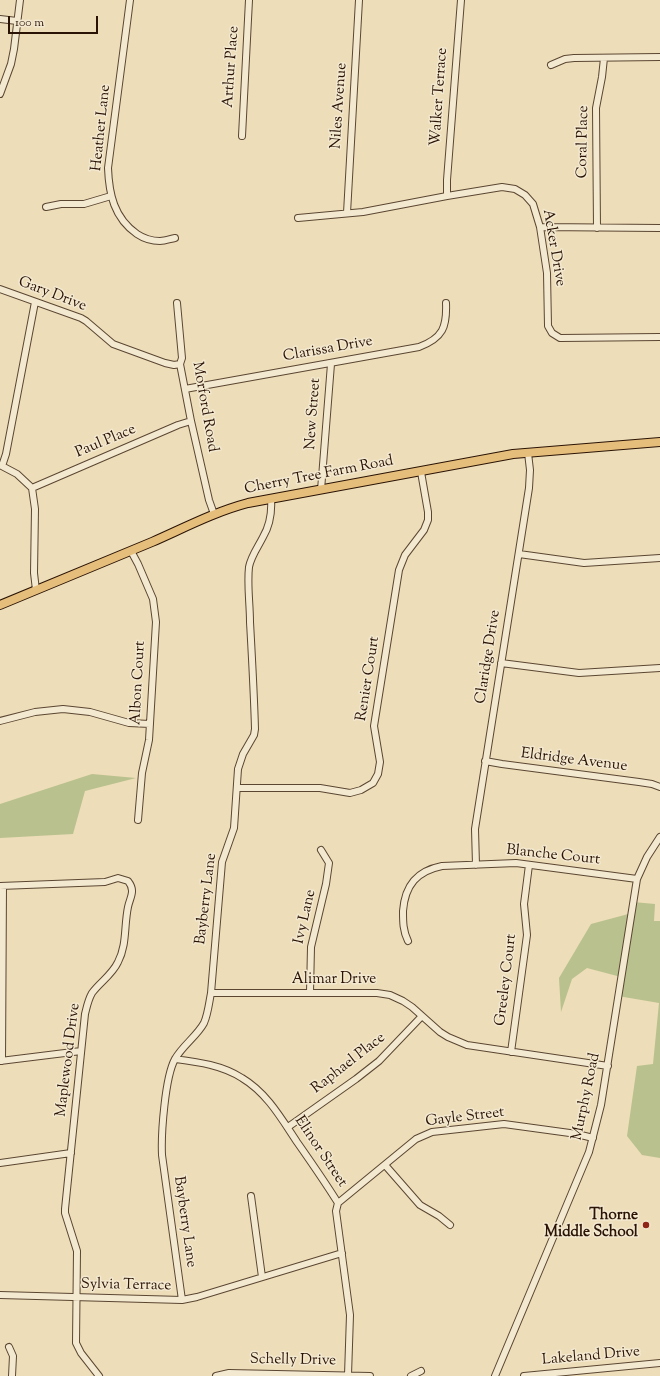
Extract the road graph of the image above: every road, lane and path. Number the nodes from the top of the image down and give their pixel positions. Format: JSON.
{"nodes":[{"id":1,"x":20,"y":0,"type":"edge"},
{"id":2,"x":130,"y":0,"type":"edge"},
{"id":3,"x":250,"y":0,"type":"edge"},
{"id":4,"x":360,"y":0,"type":"edge"},
{"id":5,"x":461,"y":0,"type":"edge"},
{"id":6,"x":0,"y":19,"type":"edge"},
{"id":7,"x":17,"y":21,"type":"junction"},
{"id":8,"x":660,"y":57,"type":"edge"},
{"id":9,"x":604,"y":58,"type":"junction"},
{"id":10,"x":551,"y":65,"type":"dead end"},
{"id":11,"x":0,"y":94,"type":"edge"},
{"id":12,"x":242,"y":136,"type":"dead end"},
{"id":13,"x":111,"y":196,"type":"junction"},
{"id":14,"x":447,"y":196,"type":"junction"},
{"id":15,"x":46,"y":207,"type":"dead end"},
{"id":16,"x":347,"y":213,"type":"junction"},
{"id":17,"x":298,"y":218,"type":"dead end"},
{"id":18,"x":540,"y":227,"type":"junction"},
{"id":19,"x":597,"y":228,"type":"junction"},
{"id":20,"x":660,"y":228,"type":"edge"},
{"id":21,"x":175,"y":238,"type":"dead end"},
{"id":22,"x":0,"y":289,"type":"edge"},
{"id":23,"x":35,"y":302,"type":"junction"},
{"id":24,"x":177,"y":303,"type":"dead end"},
{"id":25,"x":446,"y":303,"type":"dead end"},
{"id":26,"x":660,"y":337,"type":"edge"},
{"id":27,"x":180,"y":364,"type":"junction"},
{"id":28,"x":331,"y":364,"type":"junction"},
{"id":29,"x":185,"y":389,"type":"junction"},
{"id":30,"x":191,"y":421,"type":"junction"},
{"id":31,"x":660,"y":442,"type":"edge"},
{"id":32,"x":528,"y":453,"type":"junction"},
{"id":33,"x":1,"y":465,"type":"edge"},
{"id":34,"x":421,"y":472,"type":"junction"},
{"id":35,"x":32,"y":488,"type":"junction"},
{"id":36,"x":321,"y":490,"type":"junction"},
{"id":37,"x":271,"y":499,"type":"junction"},
{"id":38,"x":214,"y":514,"type":"junction"},
{"id":39,"x":131,"y":551,"type":"junction"},
{"id":40,"x":519,"y":554,"type":"junction"},
{"id":41,"x":660,"y":558,"type":"edge"},
{"id":42,"x":36,"y":590,"type":"junction"},
{"id":43,"x":0,"y":605,"type":"edge"},
{"id":44,"x":501,"y":663,"type":"junction"},
{"id":45,"x":660,"y":668,"type":"edge"},
{"id":46,"x":0,"y":721,"type":"edge"},
{"id":47,"x":150,"y":724,"type":"junction"},
{"id":48,"x":485,"y":761,"type":"junction"},
{"id":49,"x":660,"y":787,"type":"edge"},
{"id":50,"x":237,"y":788,"type":"junction"},
{"id":51,"x":138,"y":820,"type":"dead end"},
{"id":52,"x":660,"y":837,"type":"edge"},
{"id":53,"x":321,"y":850,"type":"dead end"},
{"id":54,"x":476,"y":865,"type":"junction"},
{"id":55,"x":529,"y":865,"type":"junction"},
{"id":56,"x":637,"y":879,"type":"junction"},
{"id":57,"x":1,"y":886,"type":"edge"},
{"id":58,"x":408,"y":941,"type":"dead end"},
{"id":59,"x":310,"y":992,"type":"junction"},
{"id":60,"x":211,"y":993,"type":"junction"},
{"id":61,"x":422,"y":1016,"type":"junction"},
{"id":62,"x":81,"y":1051,"type":"junction"},
{"id":63,"x":511,"y":1052,"type":"junction"},
{"id":64,"x":175,"y":1059,"type":"junction"},
{"id":65,"x":1,"y":1061,"type":"edge"},
{"id":66,"x":608,"y":1066,"type":"junction"},
{"id":67,"x":288,"y":1127,"type":"junction"},
{"id":68,"x":593,"y":1138,"type":"junction"},
{"id":69,"x":71,"y":1153,"type":"junction"},
{"id":70,"x":0,"y":1163,"type":"edge"},
{"id":71,"x":385,"y":1165,"type":"junction"},
{"id":72,"x":251,"y":1196,"type":"dead end"},
{"id":73,"x":338,"y":1203,"type":"junction"},
{"id":74,"x":450,"y":1225,"type":"dead end"},
{"id":75,"x":342,"y":1253,"type":"junction"},
{"id":76,"x":262,"y":1277,"type":"junction"},
{"id":77,"x":0,"y":1295,"type":"edge"},
{"id":78,"x":76,"y":1297,"type":"junction"},
{"id":79,"x":182,"y":1300,"type":"junction"},
{"id":80,"x":9,"y":1347,"type":"dead end"},
{"id":81,"x":660,"y":1363,"type":"edge"},
{"id":82,"x":598,"y":1369,"type":"junction"},
{"id":83,"x":421,"y":1371,"type":"dead end"},
{"id":84,"x":348,"y":1375,"type":"junction"},
{"id":85,"x":12,"y":1376,"type":"edge"},
{"id":86,"x":99,"y":1376,"type":"edge"},
{"id":87,"x":216,"y":1376,"type":"edge"},
{"id":88,"x":370,"y":1376,"type":"edge"},
{"id":89,"x":411,"y":1376,"type":"edge"},
{"id":90,"x":495,"y":1376,"type":"edge"},
{"id":91,"x":524,"y":1376,"type":"edge"},
{"id":92,"x":531,"y":1376,"type":"edge"},
{"id":93,"x":599,"y":1376,"type":"edge"}],
"edges":[{"from":1,"to":7,"type":"street"},
{"from":2,"to":13,"type":"street","name":"Heather Lane"},
{"from":3,"to":12,"type":"street","name":"Arthur Place"},
{"from":4,"to":16,"type":"street","name":"Niles Avenue"},
{"from":5,"to":14,"type":"street","name":"Walker Terrace"},
{"from":6,"to":7,"type":"street"},
{"from":7,"to":11,"type":"street"},
{"from":8,"to":9,"type":"street"},
{"from":9,"to":10,"type":"street"},
{"from":9,"to":19,"type":"street","name":"Coral Place"},
{"from":13,"to":15,"type":"street"},
{"from":13,"to":21,"type":"street","name":"Heather Lane"},
{"from":14,"to":16,"type":"street","name":"Acker Drive"},
{"from":14,"to":18,"type":"street","name":"Acker Drive"},
{"from":16,"to":17,"type":"street","name":"Acker Drive"},
{"from":18,"to":19,"type":"street"},
{"from":18,"to":26,"type":"street","name":"Acker Drive"},
{"from":19,"to":20,"type":"street"},
{"from":22,"to":23,"type":"street","name":"Gary Drive"},
{"from":23,"to":27,"type":"street","name":"Gary Drive"},
{"from":23,"to":33,"type":"street"},
{"from":24,"to":27,"type":"street","name":"Morford Road"},
{"from":25,"to":28,"type":"street","name":"Clarissa Drive"},
{"from":27,"to":29,"type":"street","name":"Morford Road"},
{"from":28,"to":29,"type":"street","name":"Clarissa Drive"},
{"from":28,"to":36,"type":"street","name":"New Street"},
{"from":29,"to":30,"type":"street","name":"Morford Road"},
{"from":30,"to":35,"type":"street","name":"Paul Place"},
{"from":30,"to":38,"type":"street","name":"Morford Road"},
{"from":31,"to":32,"type":"main road","name":"Cherry Tree Farm Road"},
{"from":32,"to":34,"type":"main road","name":"Cherry Tree Farm Road"},
{"from":32,"to":40,"type":"street","name":"Claridge Drive"},
{"from":33,"to":35,"type":"street"},
{"from":34,"to":36,"type":"main road","name":"Cherry Tree Farm Road"},
{"from":34,"to":50,"type":"street","name":"Renier Court"},
{"from":35,"to":42,"type":"street"},
{"from":36,"to":37,"type":"main road","name":"Cherry Tree Farm Road"},
{"from":37,"to":38,"type":"main road","name":"Cherry Tree Farm Road"},
{"from":37,"to":50,"type":"street","name":"Bayberry Lane"},
{"from":38,"to":39,"type":"main road","name":"Cherry Tree Farm Road"},
{"from":39,"to":42,"type":"main road","name":"Cherry Tree Farm Road"},
{"from":39,"to":47,"type":"street","name":"Albon Court"},
{"from":40,"to":41,"type":"street"},
{"from":40,"to":44,"type":"street","name":"Claridge Drive"},
{"from":42,"to":43,"type":"main road","name":"Cherry Tree Farm Road"},
{"from":44,"to":45,"type":"street"},
{"from":44,"to":48,"type":"street","name":"Claridge Drive"},
{"from":46,"to":47,"type":"street"},
{"from":47,"to":51,"type":"street","name":"Albon Court"},
{"from":48,"to":49,"type":"street","name":"Eldridge Avenue"},
{"from":48,"to":54,"type":"street","name":"Claridge Drive"},
{"from":50,"to":60,"type":"street","name":"Bayberry Lane"},
{"from":52,"to":56,"type":"street","name":"Murphy Road"},
{"from":53,"to":59,"type":"street","name":"Ivy Lane"},
{"from":54,"to":55,"type":"street","name":"Blanche Court"},
{"from":54,"to":58,"type":"street","name":"Blanche Court"},
{"from":55,"to":56,"type":"street","name":"Blanche Court"},
{"from":55,"to":63,"type":"street","name":"Greeley Court"},
{"from":56,"to":66,"type":"street","name":"Murphy Road"},
{"from":57,"to":62,"type":"street","name":"Maplewood Drive"},
{"from":57,"to":65,"type":"street"},
{"from":59,"to":60,"type":"street","name":"Alimar Drive"},
{"from":59,"to":61,"type":"street","name":"Alimar Drive"},
{"from":60,"to":64,"type":"street","name":"Bayberry Lane"},
{"from":61,"to":63,"type":"street","name":"Alimar Drive"},
{"from":61,"to":67,"type":"street","name":"Raphael Place"},
{"from":62,"to":65,"type":"street"},
{"from":62,"to":69,"type":"street","name":"Maplewood Drive"},
{"from":63,"to":66,"type":"street","name":"Alimar Drive"},
{"from":64,"to":67,"type":"street","name":"Elinor Street"},
{"from":64,"to":79,"type":"street","name":"Bayberry Lane"},
{"from":66,"to":68,"type":"street","name":"Murphy Road"},
{"from":67,"to":73,"type":"street","name":"Elinor Street"},
{"from":68,"to":71,"type":"street","name":"Gayle Street"},
{"from":68,"to":90,"type":"street","name":"Murphy Road"},
{"from":69,"to":70,"type":"street"},
{"from":69,"to":78,"type":"street","name":"Maplewood Drive"},
{"from":71,"to":73,"type":"street","name":"Gayle Street"},
{"from":71,"to":74,"type":"street"},
{"from":72,"to":76,"type":"street"},
{"from":73,"to":75,"type":"street","name":"Elinor Street"},
{"from":75,"to":76,"type":"street","name":"Sylvia Terrace"},
{"from":75,"to":84,"type":"street","name":"Elinor Street"},
{"from":76,"to":79,"type":"street","name":"Sylvia Terrace"},
{"from":77,"to":78,"type":"street","name":"Sylvia Terrace"},
{"from":78,"to":79,"type":"street","name":"Sylvia Terrace"},
{"from":78,"to":86,"type":"street","name":"Maplewood Drive"},
{"from":80,"to":85,"type":"street"},
{"from":81,"to":82,"type":"street","name":"Lakeland Drive"},
{"from":82,"to":92,"type":"street","name":"Lakeland Drive"},
{"from":82,"to":93,"type":"street"},
{"from":83,"to":89,"type":"street"},
{"from":84,"to":87,"type":"street","name":"Schelly Drive"},
{"from":84,"to":88,"type":"street","name":"Schelly Drive"},
{"from":91,"to":92,"type":"street","name":"Lakeland Drive"}]}
